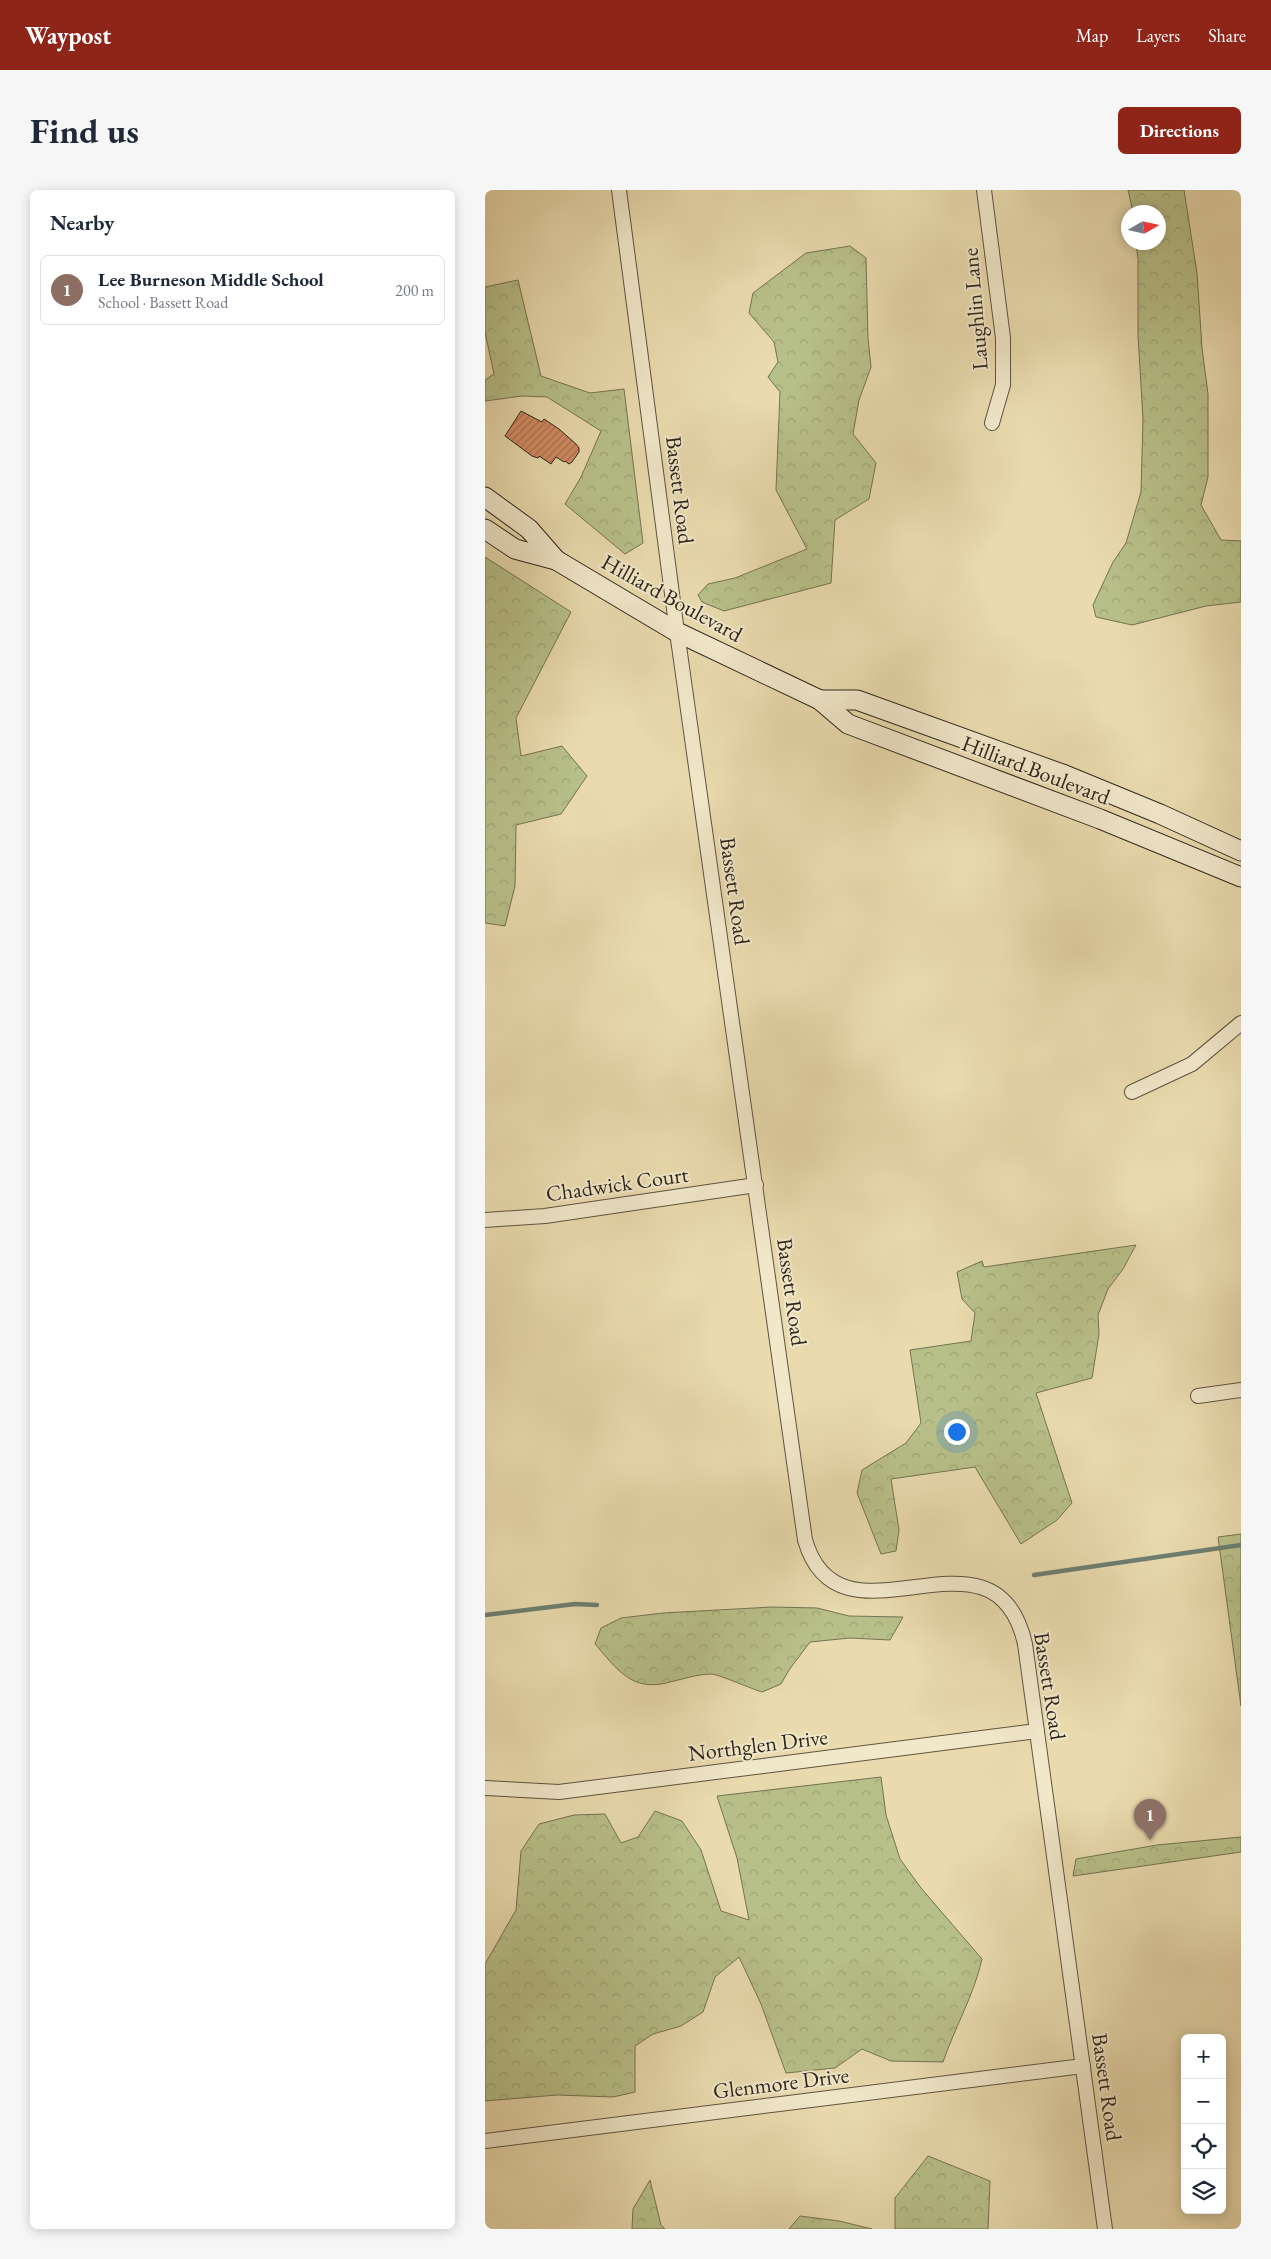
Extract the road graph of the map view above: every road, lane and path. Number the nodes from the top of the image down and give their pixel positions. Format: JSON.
{"nodes":[{"id":1,"x":619,"y":190,"type":"edge"},
{"id":2,"x":984,"y":190,"type":"edge"},
{"id":3,"x":992,"y":423,"type":"dead end"},
{"id":4,"x":485,"y":497,"type":"edge"},
{"id":5,"x":485,"y":529,"type":"edge"},
{"id":6,"x":556,"y":560,"type":"junction"},
{"id":7,"x":677,"y":632,"type":"junction"},
{"id":8,"x":820,"y":700,"type":"junction"},
{"id":9,"x":1241,"y":851,"type":"edge"},
{"id":10,"x":1241,"y":877,"type":"edge"},
{"id":11,"x":1241,"y":1023,"type":"edge"},
{"id":12,"x":1132,"y":1092,"type":"dead end"},
{"id":13,"x":755,"y":1185,"type":"junction"},
{"id":14,"x":485,"y":1220,"type":"edge"},
{"id":15,"x":1241,"y":1390,"type":"edge"},
{"id":16,"x":1198,"y":1396,"type":"dead end"},
{"id":17,"x":1037,"y":1731,"type":"junction"},
{"id":18,"x":485,"y":1788,"type":"edge"},
{"id":19,"x":1083,"y":2066,"type":"junction"},
{"id":20,"x":485,"y":2141,"type":"edge"},
{"id":21,"x":1105,"y":2229,"type":"edge"}],
"edges":[{"from":1,"to":7,"type":"street","name":"Bassett Road"},
{"from":2,"to":3,"type":"street","name":"Laughlin Lane"},
{"from":4,"to":6,"type":"main road","name":"Hilliard Boulevard"},
{"from":5,"to":6,"type":"main road","name":"Hilliard Boulevard"},
{"from":6,"to":7,"type":"main road","name":"Hilliard Boulevard"},
{"from":7,"to":8,"type":"main road","name":"Hilliard Boulevard"},
{"from":7,"to":13,"type":"street","name":"Bassett Road"},
{"from":8,"to":9,"type":"main road","name":"Hilliard Boulevard"},
{"from":8,"to":10,"type":"main road","name":"Hilliard Boulevard"},
{"from":11,"to":12,"type":"street"},
{"from":13,"to":14,"type":"street","name":"Chadwick Court"},
{"from":13,"to":17,"type":"street","name":"Bassett Road"},
{"from":15,"to":16,"type":"street"},
{"from":17,"to":18,"type":"street","name":"Northglen Drive"},
{"from":17,"to":19,"type":"street","name":"Bassett Road"},
{"from":19,"to":20,"type":"street","name":"Glenmore Drive"},
{"from":19,"to":21,"type":"street","name":"Bassett Road"}]}
